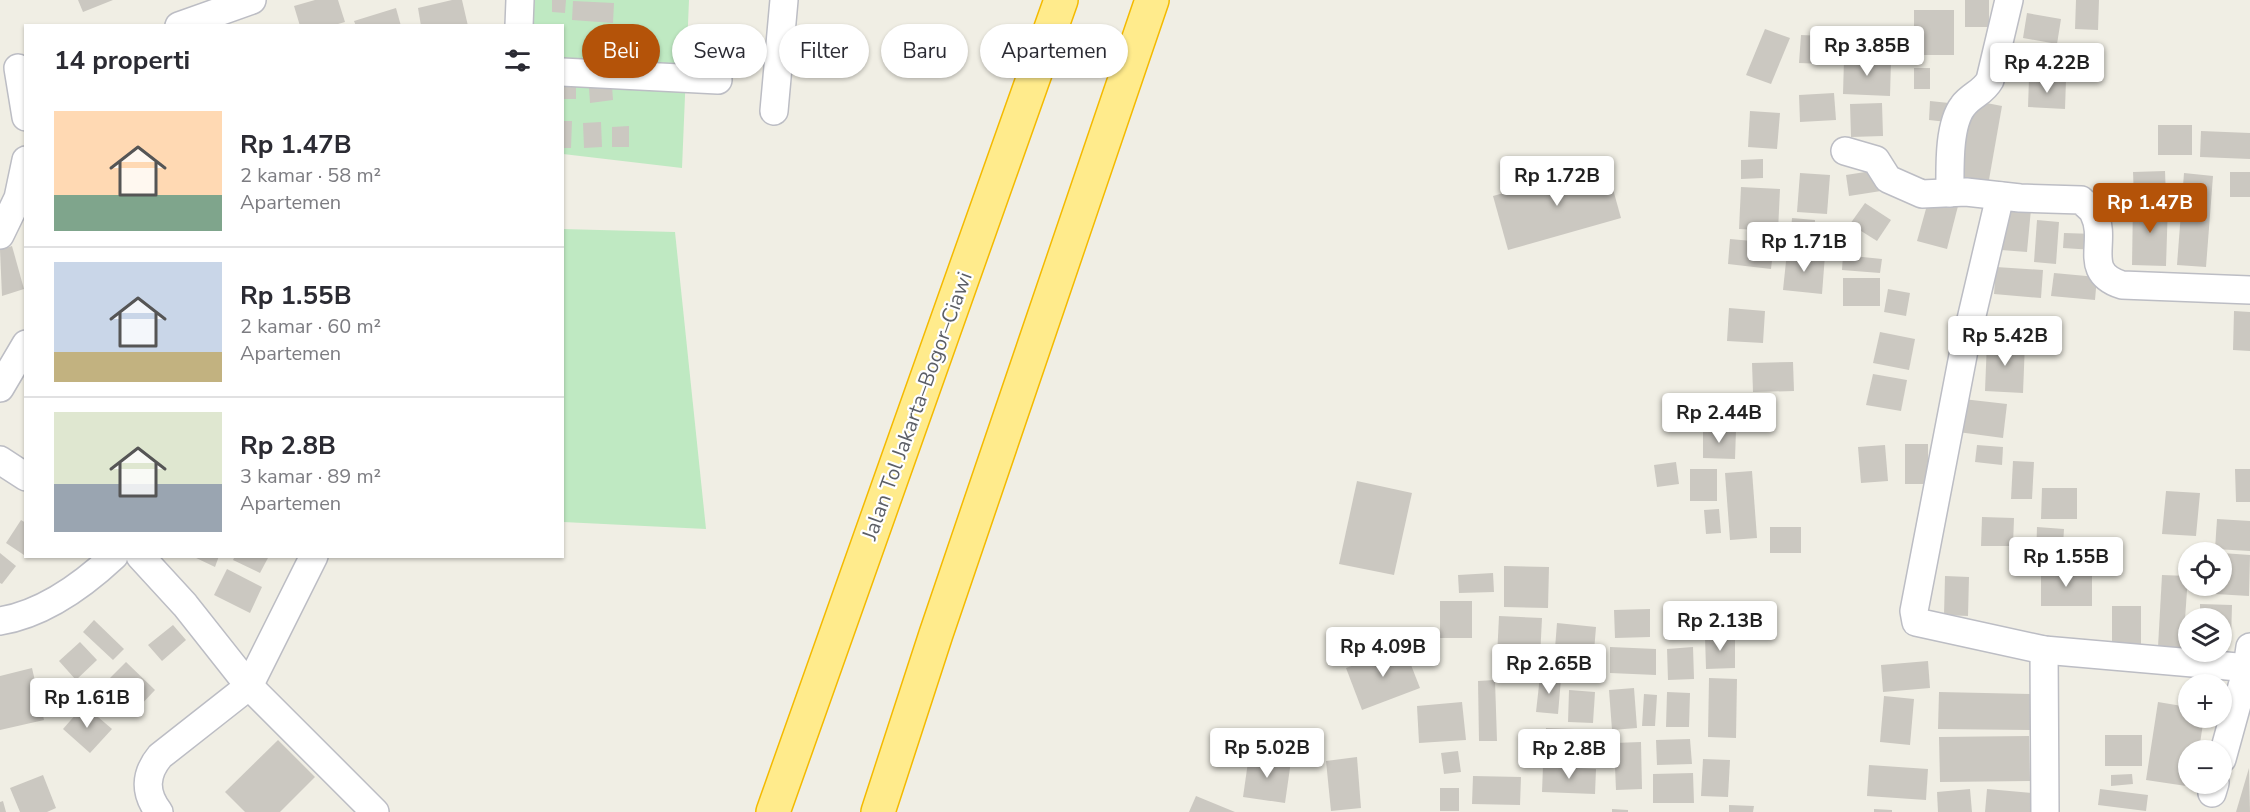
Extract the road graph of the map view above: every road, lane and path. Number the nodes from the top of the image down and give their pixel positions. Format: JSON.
{"nodes":[{"id":1,"x":520,"y":0,"type":"edge"},
{"id":2,"x":784,"y":0,"type":"edge"},
{"id":3,"x":1061,"y":0,"type":"edge"},
{"id":4,"x":1152,"y":0,"type":"edge"},
{"id":5,"x":2009,"y":0,"type":"edge"},
{"id":6,"x":244,"y":7,"type":"edge"},
{"id":7,"x":186,"y":24,"type":"edge"},
{"id":8,"x":519,"y":24,"type":"edge"},
{"id":9,"x":14,"y":70,"type":"edge"},
{"id":10,"x":564,"y":72,"type":"edge"},
{"id":11,"x":718,"y":80,"type":"dead end"},
{"id":12,"x":24,"y":109,"type":"edge"},
{"id":13,"x":774,"y":111,"type":"dead end"},
{"id":14,"x":1845,"y":151,"type":"dead end"},
{"id":15,"x":24,"y":170,"type":"edge"},
{"id":16,"x":1950,"y":193,"type":"junction"},
{"id":17,"x":2000,"y":196,"type":"junction"},
{"id":18,"x":0,"y":235,"type":"edge"},
{"id":19,"x":2250,"y":290,"type":"edge"},
{"id":20,"x":24,"y":347,"type":"edge"},
{"id":21,"x":0,"y":388,"type":"edge"},
{"id":22,"x":0,"y":460,"type":"edge"},
{"id":23,"x":24,"y":476,"type":"edge"},
{"id":24,"x":112,"y":558,"type":"edge"},
{"id":25,"x":142,"y":558,"type":"edge"},
{"id":26,"x":313,"y":558,"type":"edge"},
{"id":27,"x":0,"y":621,"type":"edge"},
{"id":28,"x":2044,"y":650,"type":"junction"},
{"id":29,"x":2249,"y":661,"type":"edge"},
{"id":30,"x":249,"y":686,"type":"junction"},
{"id":31,"x":2227,"y":740,"type":"edge"},
{"id":32,"x":362,"y":808,"type":"edge"},
{"id":33,"x":159,"y":812,"type":"edge"},
{"id":34,"x":773,"y":812,"type":"edge"},
{"id":35,"x":878,"y":812,"type":"edge"},
{"id":36,"x":2045,"y":812,"type":"edge"}],
"edges":[{"from":1,"to":8,"type":"street"},
{"from":2,"to":13,"type":"street"},
{"from":3,"to":34,"type":"highway","name":"Jalan Tol Jakarta–Bogor–Ciawi"},
{"from":4,"to":35,"type":"highway"},
{"from":5,"to":16,"type":"street"},
{"from":6,"to":7,"type":"street"},
{"from":9,"to":12,"type":"street"},
{"from":10,"to":11,"type":"street"},
{"from":14,"to":16,"type":"street"},
{"from":15,"to":18,"type":"street"},
{"from":16,"to":17,"type":"street"},
{"from":17,"to":19,"type":"street"},
{"from":17,"to":28,"type":"street"},
{"from":20,"to":21,"type":"street"},
{"from":22,"to":23,"type":"street"},
{"from":24,"to":27,"type":"street"},
{"from":25,"to":30,"type":"street"},
{"from":26,"to":30,"type":"street"},
{"from":28,"to":29,"type":"street"},
{"from":28,"to":36,"type":"street"},
{"from":29,"to":31,"type":"street"},
{"from":30,"to":32,"type":"street"},
{"from":30,"to":33,"type":"street"}]}
